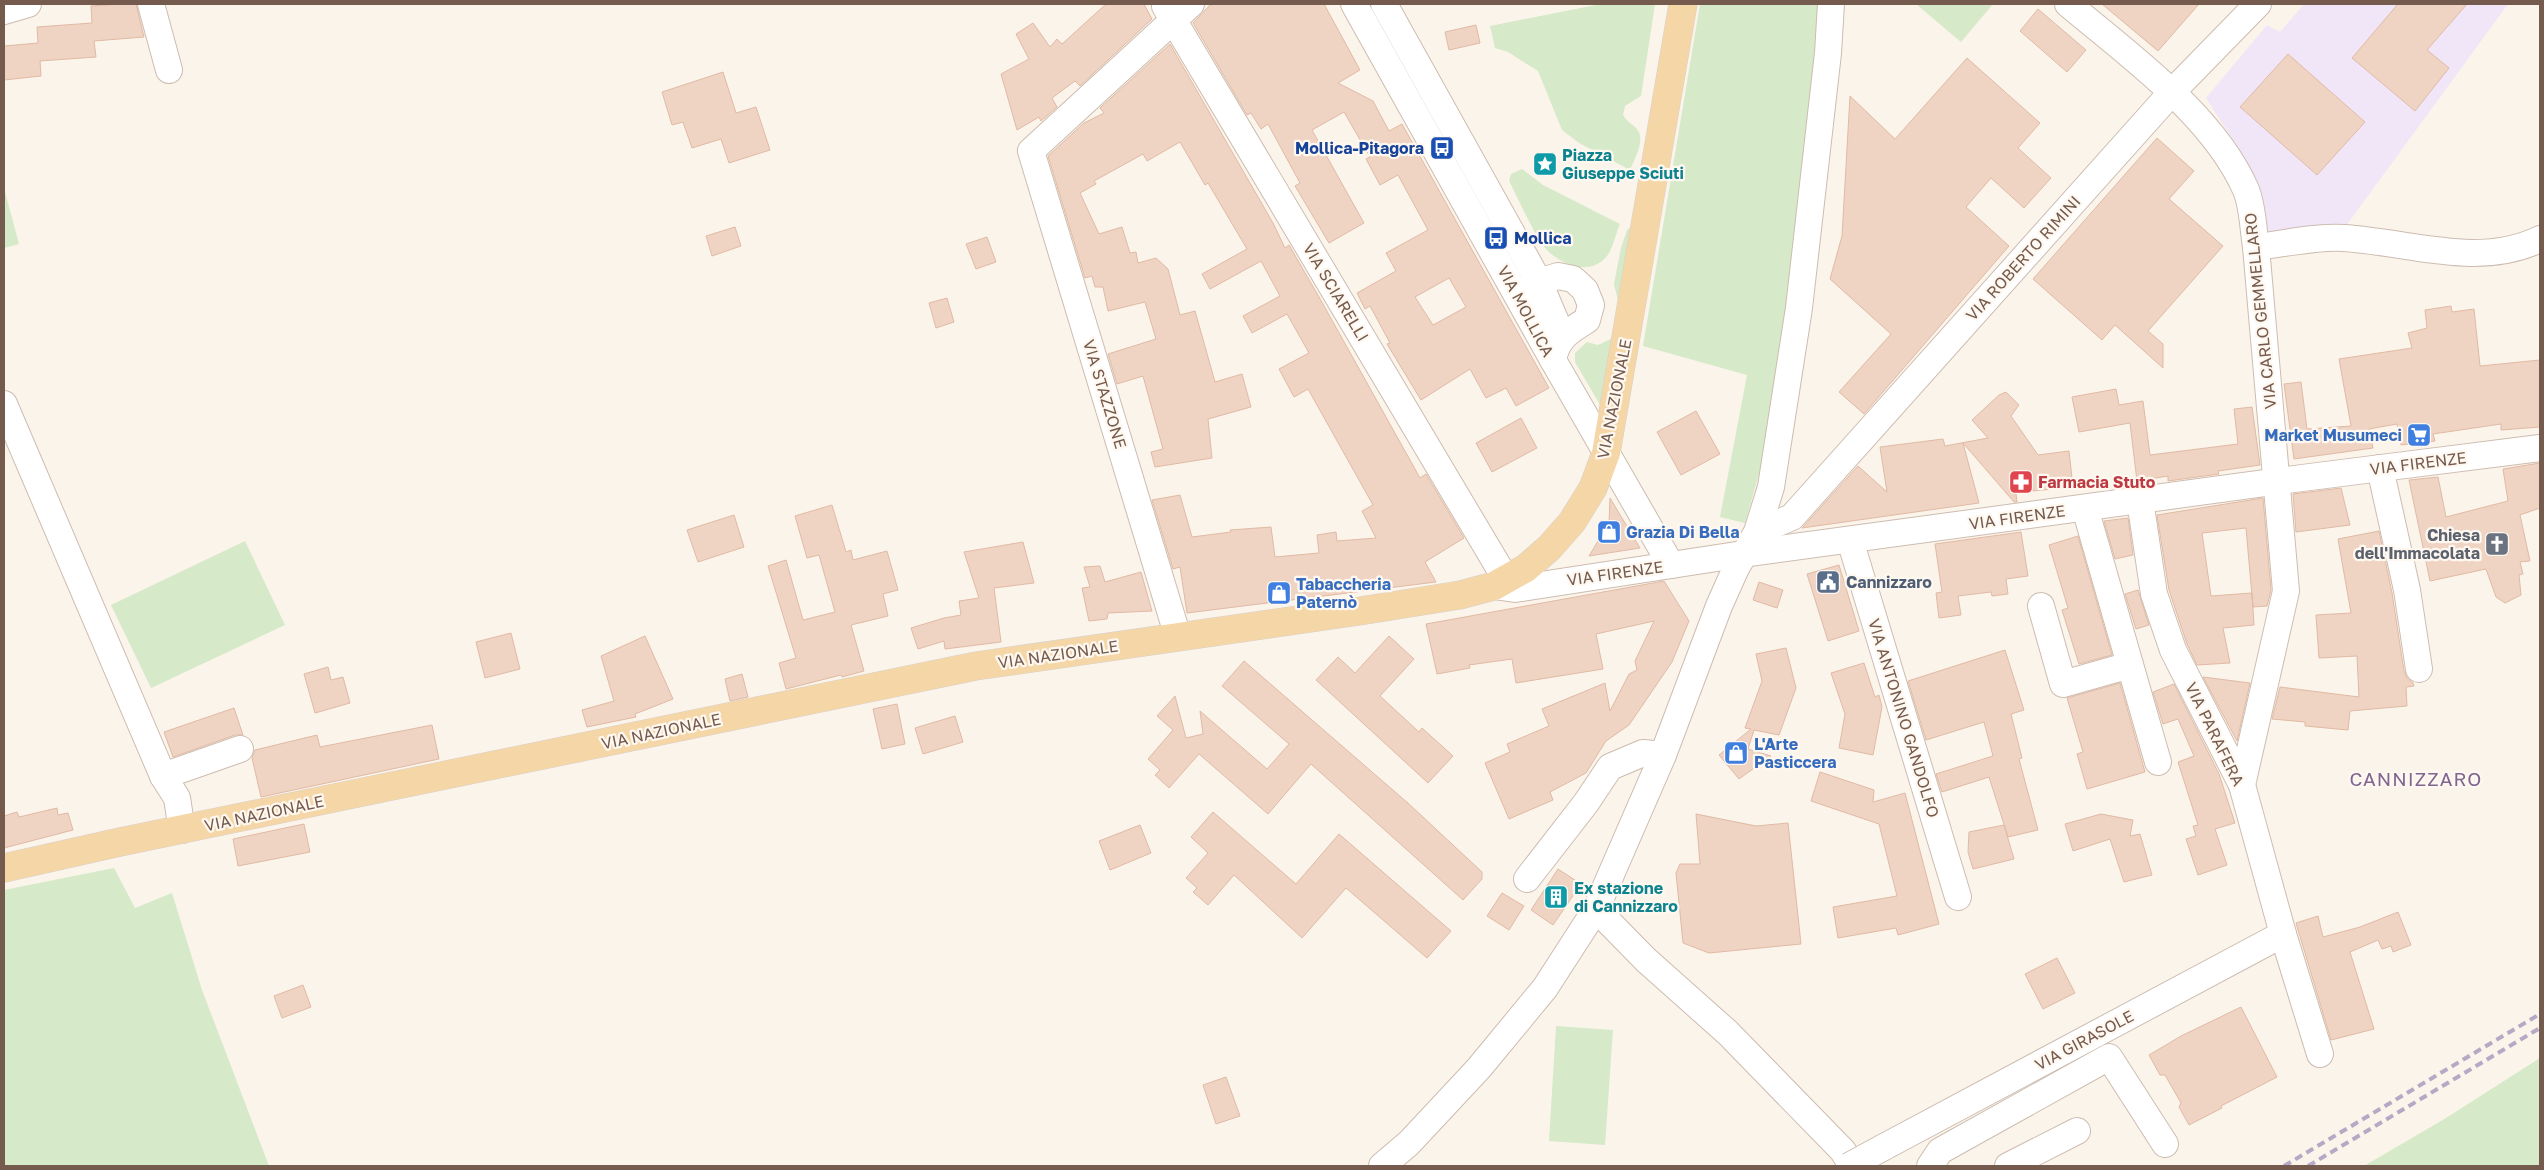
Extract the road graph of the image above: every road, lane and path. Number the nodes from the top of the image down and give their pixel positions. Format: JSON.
{"nodes":[{"id":1,"x":28,"y":4,"type":"edge"},
{"id":2,"x":151,"y":4,"type":"edge"},
{"id":3,"x":1354,"y":4,"type":"edge"},
{"id":4,"x":1384,"y":4,"type":"edge"},
{"id":5,"x":1684,"y":4,"type":"edge"},
{"id":6,"x":1831,"y":4,"type":"edge"},
{"id":7,"x":2068,"y":4,"type":"edge"},
{"id":8,"x":2258,"y":4,"type":"edge"},
{"id":9,"x":1176,"y":9,"type":"edge"},
{"id":10,"x":4,"y":11,"type":"edge"},
{"id":11,"x":1388,"y":36,"type":"junction"},
{"id":12,"x":169,"y":70,"type":"dead end"},
{"id":13,"x":2172,"y":92,"type":"junction"},
{"id":14,"x":2540,"y":239,"type":"edge"},
{"id":15,"x":2256,"y":247,"type":"junction"},
{"id":16,"x":1529,"y":288,"type":"junction"},
{"id":17,"x":1562,"y":336,"type":"junction"},
{"id":18,"x":1553,"y":360,"type":"junction"},
{"id":19,"x":4,"y":404,"type":"edge"},
{"id":20,"x":2540,"y":448,"type":"edge"},
{"id":21,"x":1606,"y":453,"type":"junction"},
{"id":22,"x":2380,"y":468,"type":"junction"},
{"id":23,"x":2278,"y":481,"type":"junction"},
{"id":24,"x":2140,"y":500,"type":"junction"},
{"id":25,"x":2085,"y":508,"type":"junction"},
{"id":26,"x":1792,"y":517,"type":"junction"},
{"id":27,"x":1757,"y":532,"type":"junction"},
{"id":28,"x":1850,"y":540,"type":"junction"},
{"id":29,"x":1787,"y":549,"type":"junction"},
{"id":30,"x":1743,"y":554,"type":"junction"},
{"id":31,"x":1534,"y":561,"type":"junction"},
{"id":32,"x":1670,"y":565,"type":"junction"},
{"id":33,"x":1563,"y":581,"type":"junction"},
{"id":34,"x":1501,"y":584,"type":"junction"},
{"id":35,"x":2041,"y":606,"type":"dead end"},
{"id":36,"x":1178,"y":637,"type":"junction"},
{"id":37,"x":2130,"y":665,"type":"junction"},
{"id":38,"x":2419,"y":670,"type":"dead end"},
{"id":39,"x":240,"y":749,"type":"dead end"},
{"id":40,"x":1663,"y":755,"type":"junction"},
{"id":41,"x":2158,"y":762,"type":"dead end"},
{"id":42,"x":164,"y":776,"type":"junction"},
{"id":43,"x":2242,"y":785,"type":"junction"},
{"id":44,"x":182,"y":830,"type":"junction"},
{"id":45,"x":4,"y":868,"type":"edge"},
{"id":46,"x":1527,"y":879,"type":"dead end"},
{"id":47,"x":1958,"y":897,"type":"dead end"},
{"id":48,"x":1596,"y":909,"type":"junction"},
{"id":49,"x":2283,"y":934,"type":"junction"},
{"id":50,"x":2320,"y":1054,"type":"dead end"},
{"id":51,"x":2077,"y":1131,"type":"dead end"},
{"id":52,"x":2165,"y":1144,"type":"dead end"},
{"id":53,"x":1382,"y":1166,"type":"edge"},
{"id":54,"x":1851,"y":1166,"type":"edge"},
{"id":55,"x":1930,"y":1166,"type":"edge"},
{"id":56,"x":2008,"y":1166,"type":"edge"}],
"edges":[{"from":1,"to":10,"type":"street"},
{"from":2,"to":12,"type":"street"},
{"from":3,"to":11,"type":"street"},
{"from":4,"to":11,"type":"street"},
{"from":5,"to":21,"type":"main road","name":"VIA NAZIONALE"},
{"from":6,"to":27,"type":"street"},
{"from":7,"to":13,"type":"street","name":"VIA CARLO GEMMELLARO"},
{"from":8,"to":13,"type":"street","name":"VIA ROBERTO RIMINI"},
{"from":9,"to":34,"type":"street","name":"VIA SCIARELLI"},
{"from":9,"to":36,"type":"street","name":"VIA STAZZONE"},
{"from":11,"to":16,"type":"street"},
{"from":13,"to":15,"type":"street","name":"VIA CARLO GEMMELLARO"},
{"from":13,"to":26,"type":"street","name":"VIA ROBERTO RIMINI"},
{"from":14,"to":15,"type":"street"},
{"from":15,"to":23,"type":"street","name":"VIA CARLO GEMMELLARO"},
{"from":16,"to":17,"type":"street"},
{"from":16,"to":17,"type":"street"},
{"from":16,"to":18,"type":"street","name":"VIA MOLLICA"},
{"from":17,"to":18,"type":"street"},
{"from":18,"to":21,"type":"street","name":"VIA MOLLICA"},
{"from":19,"to":42,"type":"street"},
{"from":20,"to":22,"type":"street","name":"VIA FIRENZE"},
{"from":21,"to":31,"type":"main road","name":"VIA NAZIONALE"},
{"from":21,"to":32,"type":"street","name":"VIA MOLLICA"},
{"from":22,"to":23,"type":"street","name":"VIA FIRENZE"},
{"from":22,"to":38,"type":"street"},
{"from":23,"to":24,"type":"street","name":"VIA FIRENZE"},
{"from":23,"to":43,"type":"street","name":"VIA CARLO GEMMELLARO"},
{"from":24,"to":25,"type":"street","name":"VIA FIRENZE"},
{"from":24,"to":43,"type":"street","name":"VIA PARAFERA"},
{"from":25,"to":28,"type":"street","name":"VIA FIRENZE"},
{"from":25,"to":37,"type":"street"},
{"from":26,"to":27,"type":"street"},
{"from":26,"to":29,"type":"street"},
{"from":27,"to":30,"type":"street"},
{"from":28,"to":29,"type":"street","name":"VIA FIRENZE"},
{"from":28,"to":47,"type":"street","name":"VIA ANTONINO GANDOLFO"},
{"from":29,"to":30,"type":"street","name":"VIA FIRENZE"},
{"from":30,"to":32,"type":"street","name":"VIA FIRENZE"},
{"from":30,"to":40,"type":"street"},
{"from":31,"to":33,"type":"street"},
{"from":31,"to":34,"type":"main road","name":"VIA NAZIONALE"},
{"from":32,"to":33,"type":"street","name":"VIA FIRENZE"},
{"from":33,"to":34,"type":"street","name":"VIA FIRENZE"},
{"from":34,"to":36,"type":"main road","name":"VIA NAZIONALE"},
{"from":35,"to":37,"type":"street"},
{"from":36,"to":44,"type":"main road","name":"VIA NAZIONALE"},
{"from":37,"to":41,"type":"street"},
{"from":39,"to":42,"type":"street"},
{"from":40,"to":46,"type":"street"},
{"from":40,"to":48,"type":"street"},
{"from":42,"to":44,"type":"street"},
{"from":43,"to":49,"type":"street","name":"VIA PARAFERA"},
{"from":44,"to":45,"type":"main road","name":"VIA NAZIONALE"},
{"from":48,"to":53,"type":"street"},
{"from":48,"to":54,"type":"street"},
{"from":49,"to":50,"type":"street","name":"VIA PARAFERA"},
{"from":49,"to":54,"type":"street","name":"VIA GIRASOLE","bridge":true},
{"from":51,"to":56,"type":"street"},
{"from":52,"to":55,"type":"street"}]}
